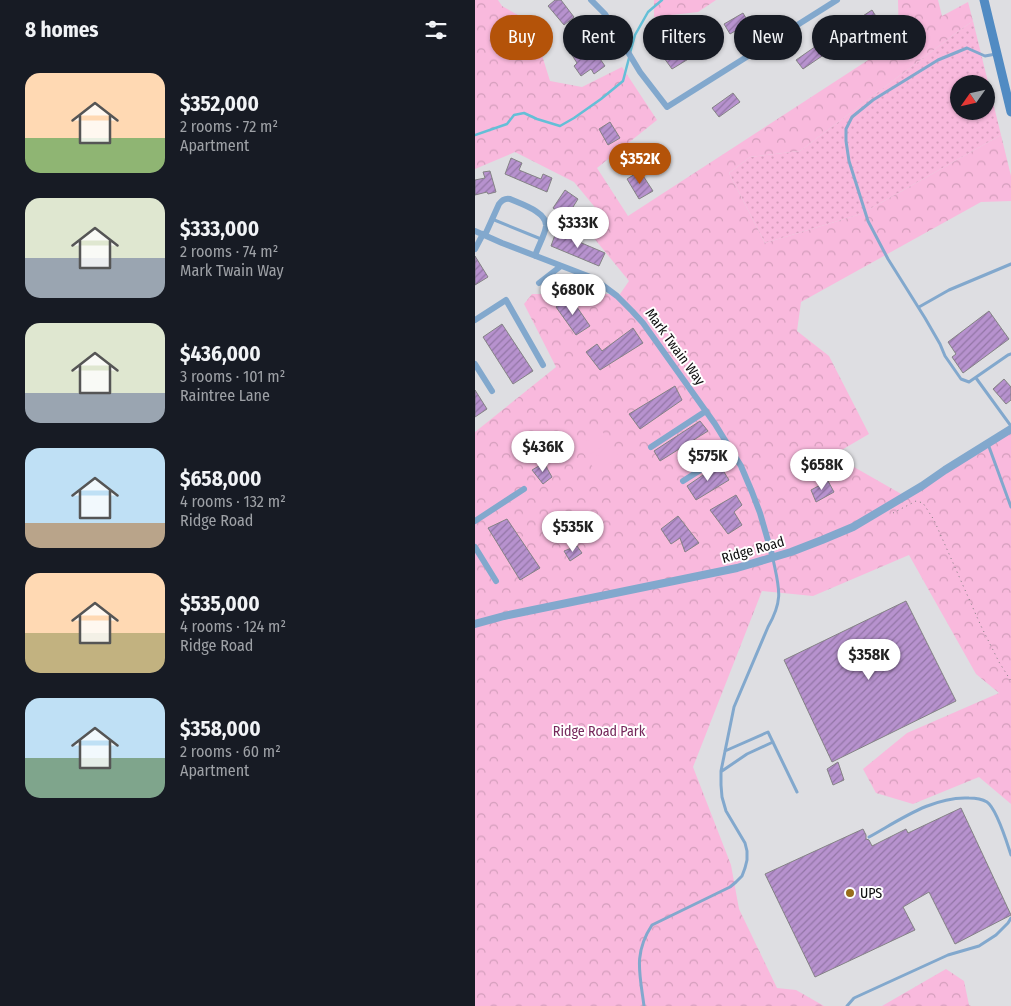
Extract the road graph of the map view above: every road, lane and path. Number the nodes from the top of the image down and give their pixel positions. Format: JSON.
{"nodes":[{"id":1,"x":591,"y":0,"type":"edge"},
{"id":2,"x":837,"y":0,"type":"edge"},
{"id":3,"x":984,"y":0,"type":"edge"},
{"id":4,"x":997,"y":54,"type":"junction"},
{"id":5,"x":1011,"y":112,"type":"edge"},
{"id":6,"x":492,"y":220,"type":"junction"},
{"id":7,"x":475,"y":231,"type":"edge"},
{"id":8,"x":484,"y":235,"type":"junction"},
{"id":9,"x":541,"y":240,"type":"junction"},
{"id":10,"x":475,"y":249,"type":"edge"},
{"id":11,"x":535,"y":256,"type":"junction"},
{"id":12,"x":1011,"y":264,"type":"edge"},
{"id":13,"x":561,"y":266,"type":"junction"},
{"id":14,"x":539,"y":283,"type":"dead end"},
{"id":15,"x":919,"y":307,"type":"junction"},
{"id":16,"x":475,"y":320,"type":"edge"},
{"id":17,"x":1011,"y":354,"type":"edge"},
{"id":18,"x":475,"y":364,"type":"edge"},
{"id":19,"x":543,"y":365,"type":"dead end"},
{"id":20,"x":976,"y":378,"type":"junction"},
{"id":21,"x":492,"y":391,"type":"dead end"},
{"id":22,"x":706,"y":411,"type":"junction"},
{"id":23,"x":1011,"y":428,"type":"edge"},
{"id":24,"x":988,"y":443,"type":"junction"},
{"id":25,"x":651,"y":447,"type":"dead end"},
{"id":26,"x":732,"y":450,"type":"junction"},
{"id":27,"x":683,"y":481,"type":"dead end"},
{"id":28,"x":524,"y":490,"type":"dead end"},
{"id":29,"x":1011,"y":508,"type":"edge"},
{"id":30,"x":891,"y":514,"type":"dead end"},
{"id":31,"x":475,"y":521,"type":"edge"},
{"id":32,"x":475,"y":547,"type":"edge"},
{"id":33,"x":773,"y":558,"type":"junction"},
{"id":34,"x":496,"y":581,"type":"dead end"},
{"id":35,"x":475,"y":624,"type":"edge"},
{"id":36,"x":1011,"y":681,"type":"edge"},
{"id":37,"x":773,"y":742,"type":"junction"},
{"id":38,"x":725,"y":751,"type":"junction"},
{"id":39,"x":721,"y":771,"type":"junction"},
{"id":40,"x":797,"y":792,"type":"dead end"},
{"id":41,"x":869,"y":837,"type":"dead end"},
{"id":42,"x":1011,"y":855,"type":"edge"},
{"id":43,"x":1011,"y":918,"type":"edge"},
{"id":44,"x":644,"y":1006,"type":"edge"},
{"id":45,"x":847,"y":1006,"type":"edge"}],
"edges":[{"from":1,"to":2,"type":"street"},
{"from":3,"to":4,"type":"main road"},
{"from":4,"to":5,"type":"main road"},
{"from":4,"to":15,"type":"lane"},
{"from":6,"to":8,"type":"street"},
{"from":6,"to":9,"type":"lane"},
{"from":6,"to":9,"type":"street"},
{"from":7,"to":8,"type":"street","name":"Mark Twain Way"},
{"from":8,"to":10,"type":"street"},
{"from":8,"to":11,"type":"street","name":"Mark Twain Way"},
{"from":9,"to":11,"type":"street"},
{"from":11,"to":13,"type":"street","name":"Mark Twain Way"},
{"from":12,"to":15,"type":"lane"},
{"from":13,"to":14,"type":"street"},
{"from":13,"to":22,"type":"street","name":"Mark Twain Way"},
{"from":15,"to":20,"type":"lane"},
{"from":16,"to":19,"type":"street"},
{"from":17,"to":20,"type":"lane"},
{"from":18,"to":21,"type":"street"},
{"from":20,"to":23,"type":"lane"},
{"from":22,"to":25,"type":"street"},
{"from":22,"to":26,"type":"street","name":"Mark Twain Way"},
{"from":23,"to":24,"type":"street","name":"Ridge Road"},
{"from":24,"to":29,"type":"lane"},
{"from":24,"to":33,"type":"street","name":"Ridge Road"},
{"from":26,"to":27,"type":"street"},
{"from":26,"to":33,"type":"street","name":"Mark Twain Way"},
{"from":28,"to":31,"type":"street"},
{"from":30,"to":36,"type":"path"},
{"from":32,"to":34,"type":"street"},
{"from":33,"to":35,"type":"street","name":"Ridge Road"},
{"from":33,"to":38,"type":"lane"},
{"from":37,"to":38,"type":"lane"},
{"from":37,"to":39,"type":"lane"},
{"from":37,"to":40,"type":"lane"},
{"from":38,"to":39,"type":"lane"},
{"from":39,"to":44,"type":"lane"},
{"from":41,"to":42,"type":"lane"},
{"from":43,"to":45,"type":"lane"}]}
